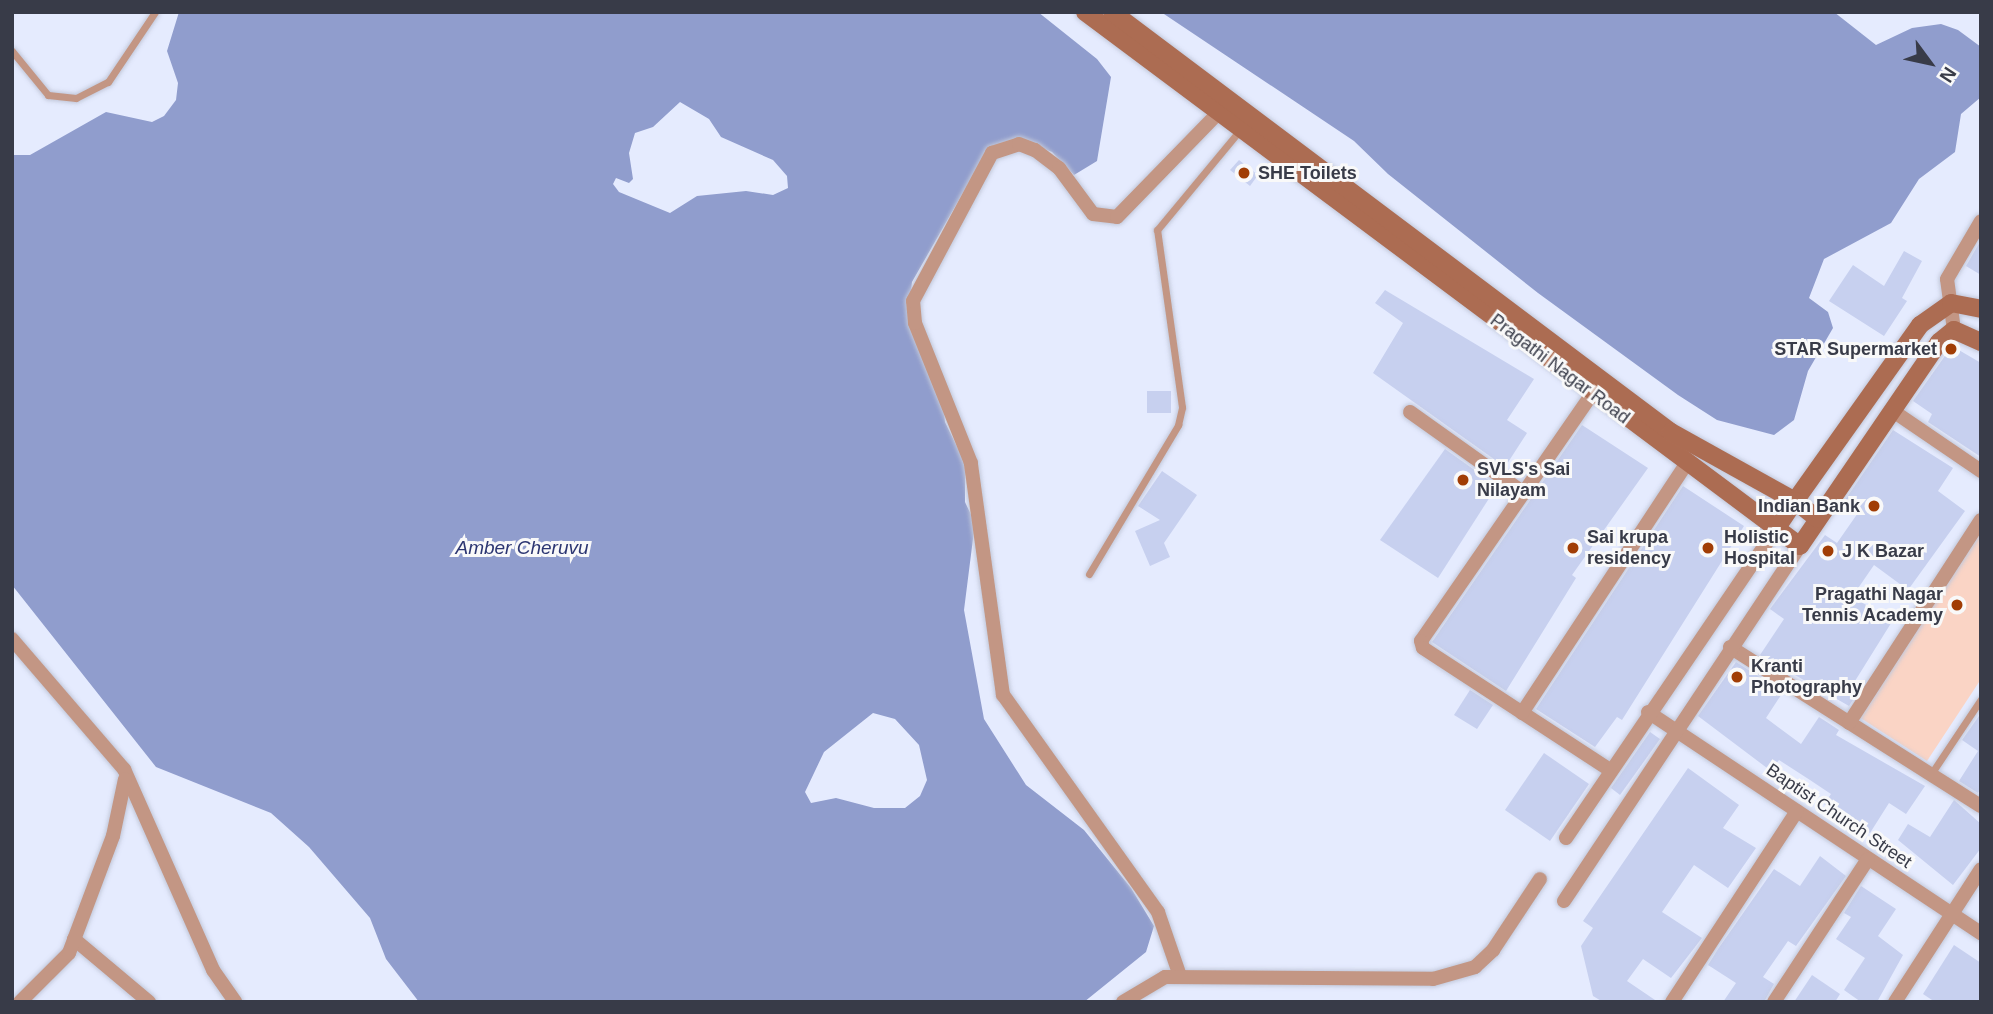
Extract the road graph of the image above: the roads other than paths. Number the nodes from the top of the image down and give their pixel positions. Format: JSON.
{"nodes":[{"id":1,"x":155,"y":12,"type":"edge"},
{"id":2,"x":1085,"y":12,"type":"edge"},
{"id":3,"x":1112,"y":12,"type":"edge"},
{"id":4,"x":12,"y":51,"type":"edge"},
{"id":5,"x":1219,"y":112,"type":"junction"},
{"id":6,"x":1241,"y":129,"type":"junction"},
{"id":7,"x":1981,"y":221,"type":"edge"},
{"id":8,"x":1951,"y":303,"type":"junction"},
{"id":9,"x":1981,"y":309,"type":"edge"},
{"id":10,"x":1954,"y":330,"type":"junction"},
{"id":11,"x":1981,"y":342,"type":"edge"},
{"id":12,"x":1592,"y":394,"type":"junction"},
{"id":13,"x":1893,"y":411,"type":"junction"},
{"id":14,"x":1410,"y":412,"type":"dead end"},
{"id":15,"x":1687,"y":463,"type":"junction"},
{"id":16,"x":1981,"y":471,"type":"edge"},
{"id":17,"x":1524,"y":493,"type":"junction"},
{"id":18,"x":1795,"y":501,"type":"junction"},
{"id":19,"x":1818,"y":519,"type":"junction"},
{"id":20,"x":1981,"y":520,"type":"edge"},
{"id":21,"x":1776,"y":529,"type":"junction"},
{"id":22,"x":1800,"y":546,"type":"junction"},
{"id":23,"x":1089,"y":574,"type":"dead end"},
{"id":24,"x":12,"y":639,"type":"edge"},
{"id":25,"x":1730,"y":647,"type":"junction"},
{"id":26,"x":1981,"y":699,"type":"edge"},
{"id":27,"x":1648,"y":712,"type":"junction"},
{"id":28,"x":1521,"y":713,"type":"junction"},
{"id":29,"x":1849,"y":723,"type":"junction"},
{"id":30,"x":1675,"y":730,"type":"junction"},
{"id":31,"x":124,"y":769,"type":"junction"},
{"id":32,"x":1610,"y":770,"type":"junction"},
{"id":33,"x":1931,"y":774,"type":"junction"},
{"id":34,"x":1981,"y":806,"type":"edge"},
{"id":35,"x":1797,"y":811,"type":"junction"},
{"id":36,"x":1566,"y":838,"type":"dead end"},
{"id":37,"x":1868,"y":859,"type":"junction"},
{"id":38,"x":1981,"y":869,"type":"edge"},
{"id":39,"x":1540,"y":878,"type":"dead end"},
{"id":40,"x":1563,"y":901,"type":"dead end"},
{"id":41,"x":1951,"y":913,"type":"junction"},
{"id":42,"x":1981,"y":933,"type":"edge"},
{"id":43,"x":74,"y":939,"type":"junction"},
{"id":44,"x":1180,"y":976,"type":"junction"},
{"id":45,"x":22,"y":998,"type":"edge"},
{"id":46,"x":39,"y":1002,"type":"edge"},
{"id":47,"x":149,"y":1002,"type":"edge"},
{"id":48,"x":235,"y":1002,"type":"edge"},
{"id":49,"x":1123,"y":1002,"type":"edge"},
{"id":50,"x":1672,"y":1002,"type":"edge"},
{"id":51,"x":1774,"y":1002,"type":"edge"},
{"id":52,"x":1895,"y":1002,"type":"edge"}],
"edges":[{"from":1,"to":4,"type":"lane"},
{"from":2,"to":5,"type":"main road","name":"Pragathi Nagar Road"},
{"from":3,"to":18,"type":"main road","name":"Pragathi Nagar Road"},
{"from":5,"to":6,"type":"main road","name":"Pragathi Nagar Road"},
{"from":5,"to":44,"type":"street"},
{"from":6,"to":12,"type":"main road","name":"Pragathi Nagar Road"},
{"from":6,"to":23,"type":"lane"},
{"from":7,"to":8,"type":"street"},
{"from":8,"to":9,"type":"main road"},
{"from":8,"to":10,"type":"street"},
{"from":8,"to":18,"type":"main road"},
{"from":10,"to":11,"type":"main road"},
{"from":10,"to":13,"type":"main road"},
{"from":12,"to":15,"type":"main road","name":"Pragathi Nagar Road"},
{"from":12,"to":17,"type":"street"},
{"from":13,"to":16,"type":"street"},
{"from":13,"to":19,"type":"main road"},
{"from":14,"to":17,"type":"street"},
{"from":15,"to":21,"type":"main road","name":"Pragathi Nagar Road"},
{"from":15,"to":28,"type":"street"},
{"from":17,"to":28,"type":"street"},
{"from":18,"to":19,"type":"main road","name":"Pragathi Nagar Road"},
{"from":18,"to":21,"type":"main road"},
{"from":19,"to":22,"type":"main road"},
{"from":20,"to":29,"type":"street"},
{"from":21,"to":22,"type":"main road","name":"Pragathi Nagar Road"},
{"from":21,"to":27,"type":"street"},
{"from":22,"to":25,"type":"street"},
{"from":24,"to":31,"type":"street"},
{"from":25,"to":29,"type":"street"},
{"from":25,"to":30,"type":"street"},
{"from":26,"to":33,"type":"lane"},
{"from":27,"to":30,"type":"street","name":"Baptist Church Street"},
{"from":27,"to":32,"type":"street"},
{"from":28,"to":32,"type":"street"},
{"from":29,"to":33,"type":"street"},
{"from":30,"to":35,"type":"street","name":"Baptist Church Street"},
{"from":30,"to":40,"type":"street"},
{"from":31,"to":43,"type":"street"},
{"from":31,"to":48,"type":"street"},
{"from":32,"to":36,"type":"street"},
{"from":33,"to":34,"type":"street"},
{"from":35,"to":37,"type":"street","name":"Baptist Church Street"},
{"from":35,"to":50,"type":"street"},
{"from":37,"to":41,"type":"street","name":"Baptist Church Street"},
{"from":37,"to":51,"type":"street"},
{"from":38,"to":41,"type":"street"},
{"from":39,"to":44,"type":"street"},
{"from":41,"to":42,"type":"street","name":"Baptist Church Street"},
{"from":41,"to":52,"type":"street"},
{"from":43,"to":45,"type":"street"},
{"from":43,"to":47,"type":"street"},
{"from":44,"to":49,"type":"street"},
{"from":45,"to":46,"type":"street"}]}
